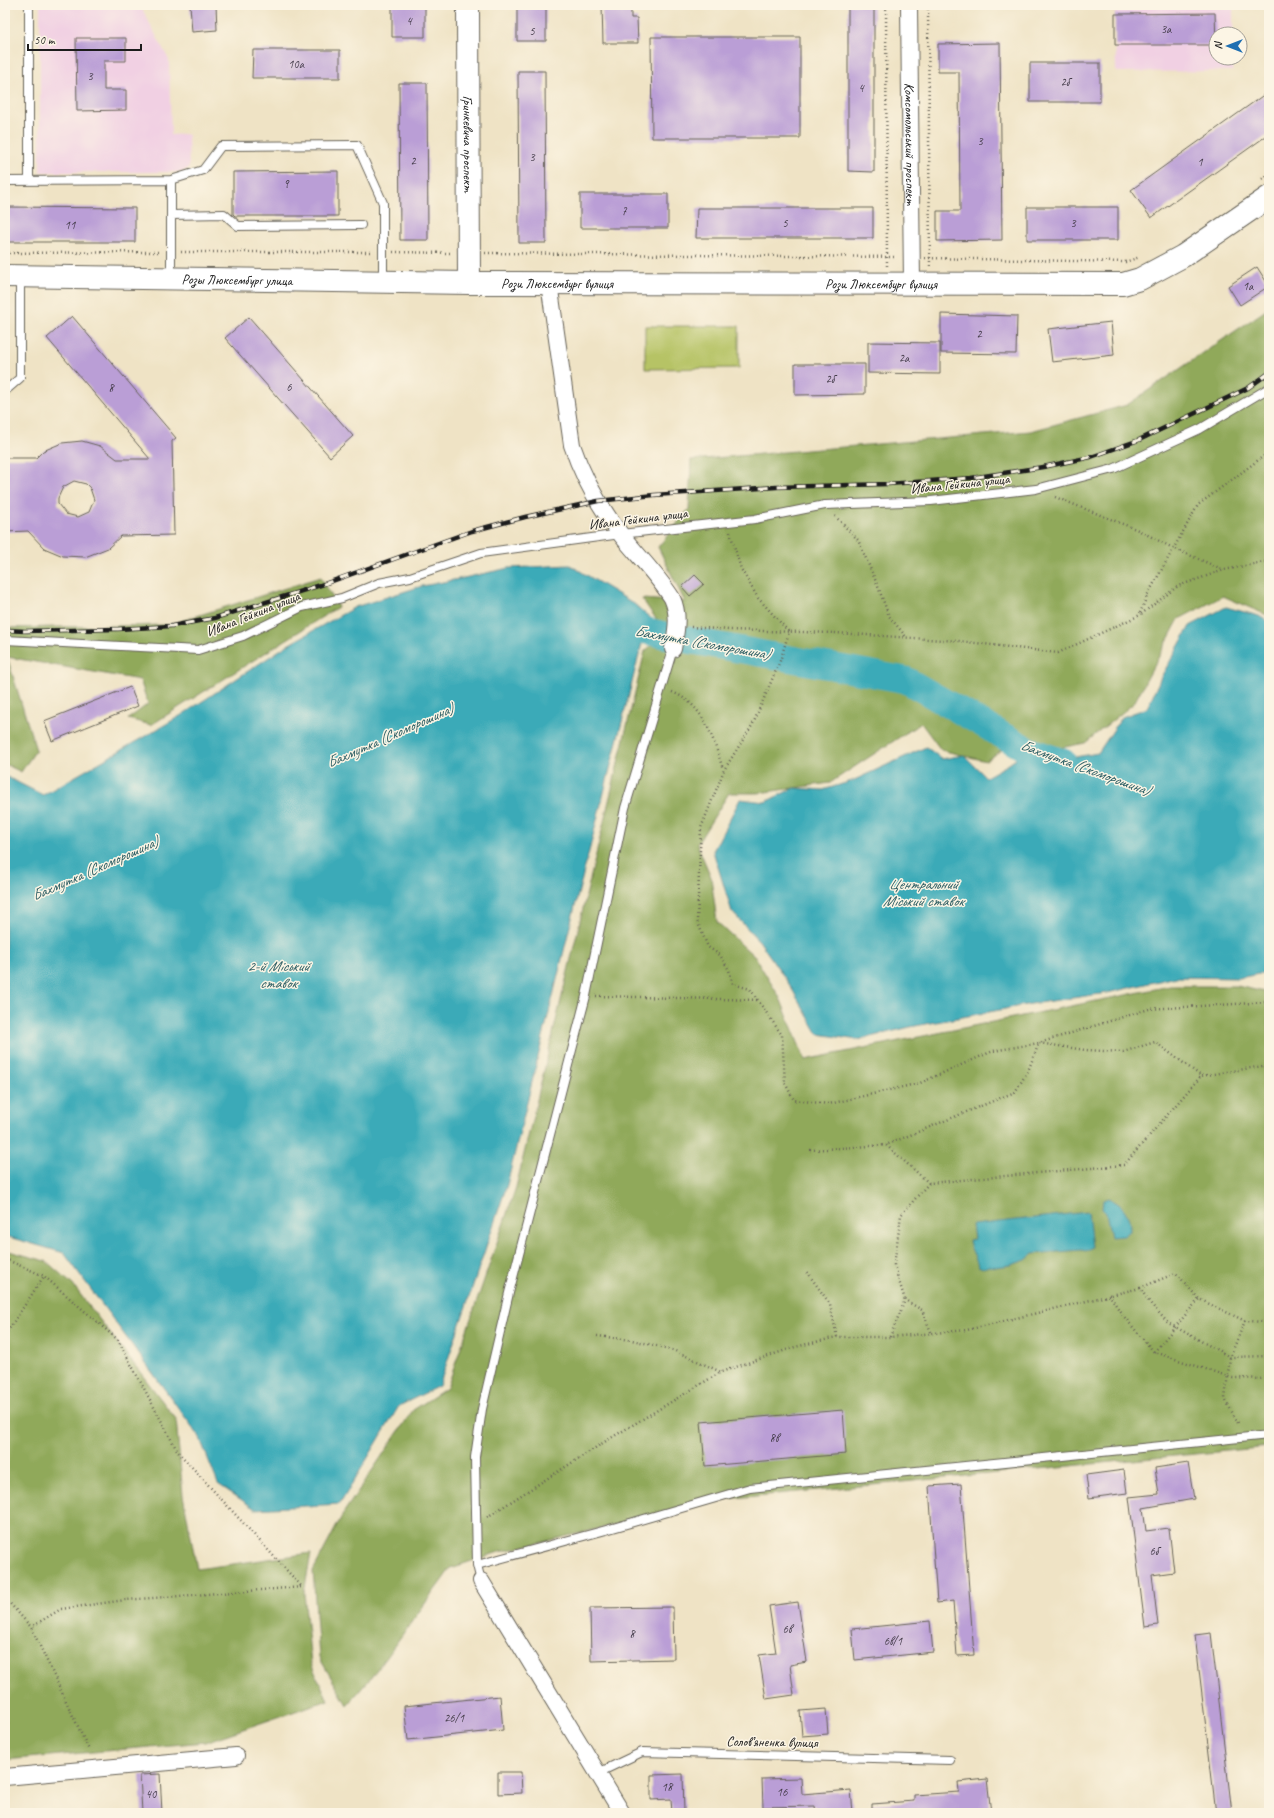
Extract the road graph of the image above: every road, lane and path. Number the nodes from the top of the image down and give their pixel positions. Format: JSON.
{"nodes":[{"id":1,"x":29,"y":5,"type":"edge"},
{"id":2,"x":468,"y":5,"type":"edge"},
{"id":3,"x":886,"y":5,"type":"edge"},
{"id":4,"x":908,"y":5,"type":"edge"},
{"id":5,"x":928,"y":5,"type":"edge"},
{"id":6,"x":1269,"y":174,"type":"edge"},
{"id":7,"x":171,"y":180,"type":"junction"},
{"id":8,"x":5,"y":181,"type":"edge"},
{"id":9,"x":29,"y":181,"type":"junction"},
{"id":10,"x":1263,"y":190,"type":"edge"},
{"id":11,"x":171,"y":215,"type":"junction"},
{"id":12,"x":361,"y":225,"type":"dead end"},
{"id":13,"x":171,"y":252,"type":"junction"},
{"id":14,"x":383,"y":252,"type":"junction"},
{"id":15,"x":5,"y":253,"type":"edge"},
{"id":16,"x":468,"y":253,"type":"junction"},
{"id":17,"x":1145,"y":255,"type":"dead end"},
{"id":18,"x":887,"y":257,"type":"junction"},
{"id":19,"x":912,"y":258,"type":"junction"},
{"id":20,"x":930,"y":258,"type":"junction"},
{"id":21,"x":12,"y":276,"type":"edge"},
{"id":22,"x":171,"y":279,"type":"junction"},
{"id":23,"x":383,"y":282,"type":"junction"},
{"id":24,"x":469,"y":283,"type":"junction"},
{"id":25,"x":548,"y":283,"type":"junction"},
{"id":26,"x":888,"y":284,"type":"junction"},
{"id":27,"x":921,"y":284,"type":"junction"},
{"id":28,"x":1269,"y":388,"type":"edge"},
{"id":29,"x":5,"y":391,"type":"edge"},
{"id":30,"x":1269,"y":452,"type":"edge"},
{"id":31,"x":1036,"y":489,"type":"junction"},
{"id":32,"x":825,"y":506,"type":"junction"},
{"id":33,"x":727,"y":522,"type":"junction"},
{"id":34,"x":621,"y":534,"type":"junction"},
{"id":35,"x":1173,"y":548,"type":"junction"},
{"id":36,"x":1269,"y":561,"type":"edge"},
{"id":37,"x":1224,"y":570,"type":"junction"},
{"id":38,"x":1140,"y":615,"type":"junction"},
{"id":39,"x":677,"y":626,"type":"junction"},
{"id":40,"x":788,"y":632,"type":"junction"},
{"id":41,"x":907,"y":638,"type":"junction"},
{"id":42,"x":5,"y":640,"type":"edge"},
{"id":43,"x":673,"y":649,"type":"joint"},
{"id":44,"x":662,"y":686,"type":"junction"},
{"id":45,"x":724,"y":770,"type":"junction"},
{"id":46,"x":586,"y":996,"type":"junction"},
{"id":47,"x":759,"y":1000,"type":"junction"},
{"id":48,"x":1269,"y":1002,"type":"edge"},
{"id":49,"x":1039,"y":1043,"type":"junction"},
{"id":50,"x":1269,"y":1065,"type":"edge"},
{"id":51,"x":1201,"y":1076,"type":"junction"},
{"id":52,"x":886,"y":1145,"type":"junction"},
{"id":53,"x":810,"y":1150,"type":"dead end"},
{"id":54,"x":929,"y":1183,"type":"junction"},
{"id":55,"x":5,"y":1259,"type":"edge"},
{"id":56,"x":807,"y":1272,"type":"dead end"},
{"id":57,"x":44,"y":1276,"type":"junction"},
{"id":58,"x":1140,"y":1288,"type":"junction"},
{"id":59,"x":1109,"y":1294,"type":"junction"},
{"id":60,"x":1199,"y":1299,"type":"junction"},
{"id":61,"x":905,"y":1300,"type":"junction"},
{"id":62,"x":1245,"y":1321,"type":"junction"},
{"id":63,"x":1269,"y":1322,"type":"edge"},
{"id":64,"x":1175,"y":1327,"type":"junction"},
{"id":65,"x":931,"y":1332,"type":"junction"},
{"id":66,"x":5,"y":1335,"type":"edge"},
{"id":67,"x":597,"y":1336,"type":"dead end"},
{"id":68,"x":837,"y":1337,"type":"junction"},
{"id":69,"x":890,"y":1337,"type":"junction"},
{"id":70,"x":1154,"y":1352,"type":"junction"},
{"id":71,"x":1269,"y":1356,"type":"edge"},
{"id":72,"x":1230,"y":1357,"type":"junction"},
{"id":73,"x":721,"y":1372,"type":"junction"},
{"id":74,"x":1229,"y":1376,"type":"junction"},
{"id":75,"x":1269,"y":1379,"type":"edge"},
{"id":76,"x":1238,"y":1422,"type":"dead end"},
{"id":77,"x":1269,"y":1435,"type":"edge"},
{"id":78,"x":476,"y":1524,"type":"junction"},
{"id":79,"x":478,"y":1565,"type":"junction"},
{"id":80,"x":481,"y":1581,"type":"joint"},
{"id":81,"x":5,"y":1598,"type":"edge"},
{"id":82,"x":31,"y":1627,"type":"junction"},
{"id":83,"x":89,"y":1750,"type":"dead end"},
{"id":84,"x":236,"y":1756,"type":"dead end"},
{"id":85,"x":950,"y":1760,"type":"dead end"},
{"id":86,"x":598,"y":1773,"type":"junction"},
{"id":87,"x":5,"y":1777,"type":"edge"},
{"id":88,"x":622,"y":1813,"type":"edge"}],
"edges":[{"from":1,"to":9,"type":"lane"},
{"from":2,"to":16,"type":"street","name":"Гринкевича проспект"},
{"from":3,"to":18,"type":"path"},
{"from":4,"to":19,"type":"street","name":"Комсомольський проспект"},
{"from":5,"to":20,"type":"path"},
{"from":6,"to":10,"type":"path"},
{"from":7,"to":9,"type":"lane"},
{"from":7,"to":11,"type":"lane"},
{"from":7,"to":14,"type":"lane"},
{"from":8,"to":9,"type":"lane"},
{"from":10,"to":27,"type":"street","name":"Рози Люксембург вулиця"},
{"from":11,"to":12,"type":"lane"},
{"from":11,"to":13,"type":"lane"},
{"from":13,"to":14,"type":"path"},
{"from":13,"to":15,"type":"path"},
{"from":13,"to":22,"type":"lane"},
{"from":14,"to":16,"type":"path"},
{"from":14,"to":23,"type":"lane"},
{"from":16,"to":18,"type":"path"},
{"from":16,"to":24,"type":"street","name":"Гринкевича проспект"},
{"from":17,"to":20,"type":"path"},
{"from":18,"to":19,"type":"path"},
{"from":18,"to":26,"type":"path"},
{"from":19,"to":20,"type":"path"},
{"from":19,"to":27,"type":"street","name":"Комсомольський проспект"},
{"from":20,"to":27,"type":"path"},
{"from":21,"to":22,"type":"street","name":"Розы Люксембург улица"},
{"from":21,"to":29,"type":"lane"},
{"from":22,"to":23,"type":"street","name":"Розы Люксембург улица"},
{"from":23,"to":24,"type":"street","name":"Розы Люксембург улица"},
{"from":24,"to":25,"type":"street","name":"Рози Люксембург вулиця"},
{"from":25,"to":26,"type":"street","name":"Рози Люксембург вулиця"},
{"from":25,"to":34,"type":"street"},
{"from":26,"to":27,"type":"street","name":"Рози Люксембург вулиця"},
{"from":28,"to":31,"type":"lane","name":"Ивана Гейкина улица"},
{"from":30,"to":35,"type":"path"},
{"from":31,"to":32,"type":"lane","name":"Ивана Гейкина улица"},
{"from":31,"to":35,"type":"path"},
{"from":32,"to":33,"type":"lane","name":"Ивана Гейкина улица"},
{"from":32,"to":41,"type":"path"},
{"from":33,"to":34,"type":"lane","name":"Ивана Гейкина улица"},
{"from":33,"to":40,"type":"path"},
{"from":34,"to":39,"type":"street"},
{"from":34,"to":42,"type":"lane","name":"Ивана Гейкина улица"},
{"from":35,"to":37,"type":"path"},
{"from":35,"to":38,"type":"path"},
{"from":36,"to":37,"type":"path"},
{"from":37,"to":38,"type":"path"},
{"from":38,"to":41,"type":"path"},
{"from":39,"to":40,"type":"path"},
{"from":39,"to":43,"type":"street"},
{"from":40,"to":41,"type":"path"},
{"from":40,"to":45,"type":"path"},
{"from":43,"to":44,"type":"lane"},
{"from":44,"to":45,"type":"path"},
{"from":44,"to":46,"type":"lane"},
{"from":45,"to":47,"type":"path"},
{"from":46,"to":47,"type":"path"},
{"from":46,"to":78,"type":"lane"},
{"from":47,"to":49,"type":"path"},
{"from":48,"to":49,"type":"path"},
{"from":49,"to":51,"type":"path"},
{"from":49,"to":52,"type":"path"},
{"from":50,"to":51,"type":"path"},
{"from":51,"to":54,"type":"path"},
{"from":52,"to":53,"type":"path"},
{"from":52,"to":54,"type":"path"},
{"from":54,"to":61,"type":"path"},
{"from":55,"to":57,"type":"path"},
{"from":56,"to":68,"type":"path"},
{"from":57,"to":66,"type":"path"},
{"from":57,"to":82,"type":"path"},
{"from":58,"to":59,"type":"path"},
{"from":58,"to":60,"type":"path"},
{"from":58,"to":64,"type":"path"},
{"from":59,"to":65,"type":"path"},
{"from":59,"to":70,"type":"path"},
{"from":60,"to":62,"type":"path"},
{"from":60,"to":64,"type":"path"},
{"from":61,"to":65,"type":"path"},
{"from":61,"to":69,"type":"path"},
{"from":62,"to":63,"type":"path"},
{"from":62,"to":72,"type":"path"},
{"from":64,"to":70,"type":"path"},
{"from":64,"to":72,"type":"path"},
{"from":65,"to":69,"type":"path"},
{"from":67,"to":73,"type":"path"},
{"from":68,"to":69,"type":"path"},
{"from":68,"to":73,"type":"path"},
{"from":70,"to":74,"type":"path"},
{"from":71,"to":72,"type":"path"},
{"from":72,"to":74,"type":"path"},
{"from":73,"to":78,"type":"path"},
{"from":74,"to":75,"type":"path"},
{"from":74,"to":76,"type":"path"},
{"from":77,"to":79,"type":"lane"},
{"from":78,"to":79,"type":"lane"},
{"from":79,"to":80,"type":"lane"},
{"from":80,"to":86,"type":"street"},
{"from":81,"to":82,"type":"path"},
{"from":82,"to":83,"type":"path"},
{"from":84,"to":87,"type":"street"},
{"from":85,"to":86,"type":"lane","name":"Солов’яненка вулиця"},
{"from":86,"to":88,"type":"street"}]}
